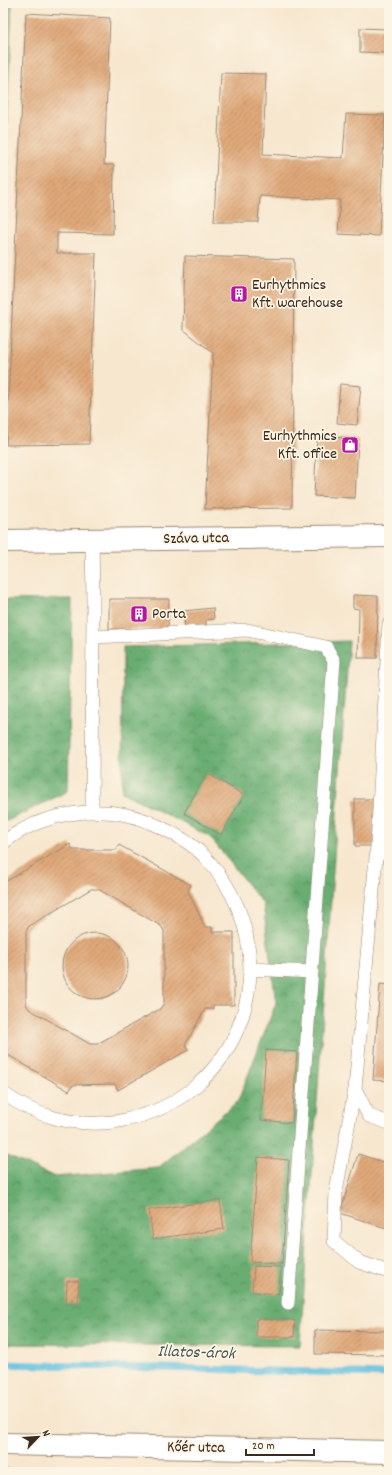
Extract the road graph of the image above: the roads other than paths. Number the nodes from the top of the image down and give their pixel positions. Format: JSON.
{"nodes":[{"id":1,"x":389,"y":536,"type":"edge"},
{"id":2,"x":92,"y":540,"type":"junction"},
{"id":3,"x":3,"y":541,"type":"edge"},
{"id":4,"x":389,"y":624,"type":"edge"},
{"id":5,"x":93,"y":637,"type":"junction"},
{"id":6,"x":388,"y":674,"type":"edge"},
{"id":7,"x":92,"y":812,"type":"junction"},
{"id":8,"x":378,"y":839,"type":"junction"},
{"id":9,"x":3,"y":842,"type":"edge"},
{"id":10,"x":389,"y":858,"type":"edge"},
{"id":11,"x":251,"y":969,"type":"junction"},
{"id":12,"x":312,"y":972,"type":"junction"},
{"id":13,"x":355,"y":1089,"type":"junction"},
{"id":14,"x":3,"y":1093,"type":"edge"},
{"id":15,"x":389,"y":1123,"type":"edge"},
{"id":16,"x":389,"y":1272,"type":"edge"},
{"id":17,"x":288,"y":1303,"type":"dead end"},
{"id":18,"x":3,"y":1444,"type":"edge"},
{"id":19,"x":389,"y":1452,"type":"edge"}],
"edges":[{"from":1,"to":2,"type":"street","name":"Száva utca"},
{"from":2,"to":3,"type":"street","name":"Száva utca"},
{"from":2,"to":5,"type":"lane"},
{"from":4,"to":6,"type":"lane"},
{"from":5,"to":7,"type":"lane"},
{"from":5,"to":12,"type":"lane"},
{"from":6,"to":8,"type":"lane"},
{"from":7,"to":9,"type":"lane"},
{"from":7,"to":11,"type":"lane"},
{"from":8,"to":10,"type":"lane"},
{"from":8,"to":13,"type":"lane"},
{"from":11,"to":12,"type":"lane"},
{"from":11,"to":14,"type":"lane"},
{"from":12,"to":17,"type":"lane"},
{"from":13,"to":15,"type":"lane"},
{"from":13,"to":16,"type":"lane"},
{"from":18,"to":19,"type":"street","name":"Kőér utca"}]}
